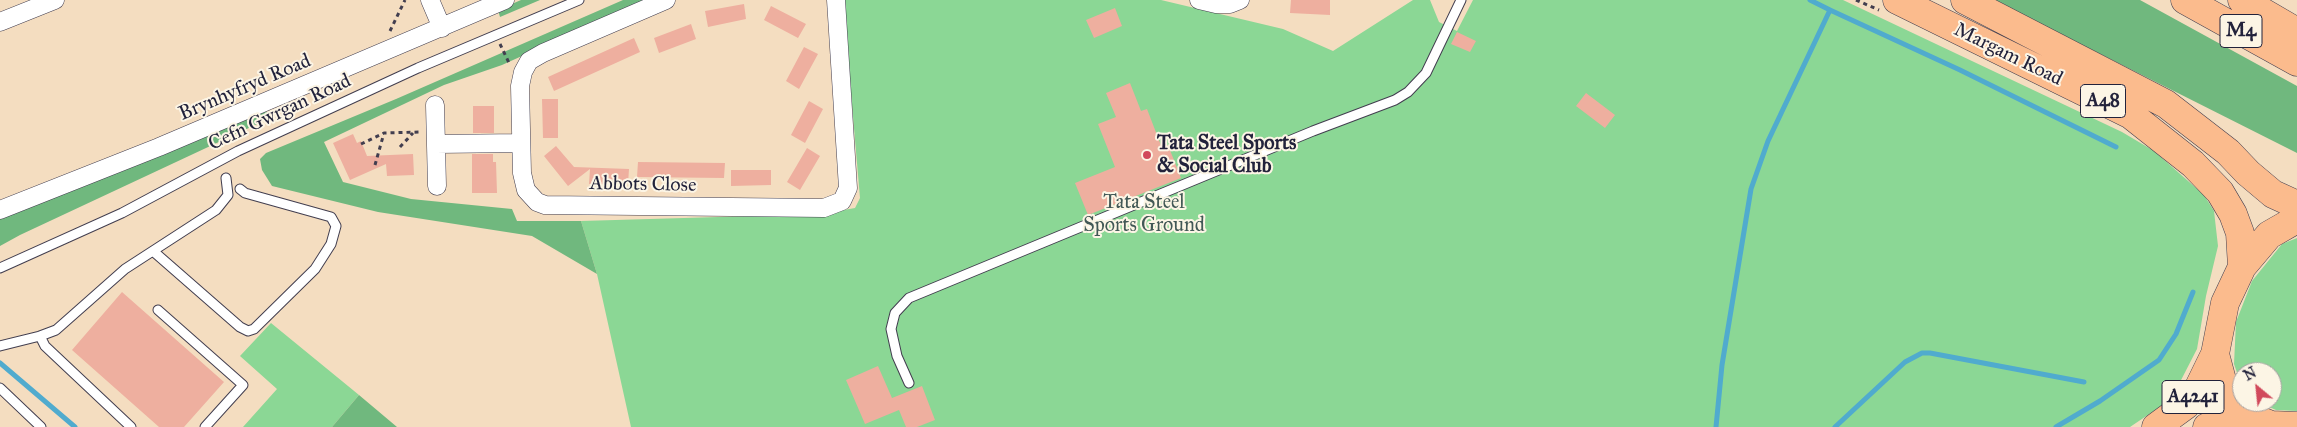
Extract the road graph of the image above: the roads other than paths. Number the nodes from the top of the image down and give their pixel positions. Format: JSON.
{"nodes":[{"id":1,"x":55,"y":0,"type":"edge"},
{"id":2,"x":430,"y":0,"type":"edge"},
{"id":3,"x":505,"y":0,"type":"edge"},
{"id":4,"x":579,"y":0,"type":"edge"},
{"id":5,"x":666,"y":0,"type":"edge"},
{"id":6,"x":836,"y":0,"type":"edge"},
{"id":7,"x":1199,"y":0,"type":"edge"},
{"id":8,"x":1240,"y":0,"type":"edge"},
{"id":9,"x":1461,"y":0,"type":"edge"},
{"id":10,"x":1966,"y":0,"type":"edge"},
{"id":11,"x":2185,"y":0,"type":"edge"},
{"id":12,"x":2242,"y":0,"type":"edge"},
{"id":13,"x":1890,"y":6,"type":"edge"},
{"id":14,"x":0,"y":22,"type":"edge"},
{"id":15,"x":442,"y":28,"type":"junction"},
{"id":16,"x":2297,"y":32,"type":"edge"},
{"id":17,"x":2297,"y":62,"type":"edge"},
{"id":18,"x":435,"y":105,"type":"dead end"},
{"id":19,"x":436,"y":138,"type":"junction"},
{"id":20,"x":521,"y":143,"type":"junction"},
{"id":21,"x":226,"y":178,"type":"dead end"},
{"id":22,"x":437,"y":186,"type":"dead end"},
{"id":23,"x":240,"y":188,"type":"dead end"},
{"id":24,"x":2297,"y":205,"type":"edge"},
{"id":25,"x":0,"y":210,"type":"edge"},
{"id":26,"x":2297,"y":219,"type":"edge"},
{"id":27,"x":153,"y":251,"type":"junction"},
{"id":28,"x":2242,"y":267,"type":"junction"},
{"id":29,"x":0,"y":268,"type":"edge"},
{"id":30,"x":158,"y":310,"type":"dead end"},
{"id":31,"x":40,"y":336,"type":"junction"},
{"id":32,"x":0,"y":346,"type":"edge"},
{"id":33,"x":2216,"y":354,"type":"junction"},
{"id":34,"x":909,"y":383,"type":"dead end"},
{"id":35,"x":0,"y":388,"type":"edge"},
{"id":36,"x":2256,"y":419,"type":"junction"},
{"id":37,"x":2297,"y":426,"type":"edge"},
{"id":38,"x":41,"y":427,"type":"edge"},
{"id":39,"x":131,"y":427,"type":"edge"},
{"id":40,"x":205,"y":427,"type":"edge"},
{"id":41,"x":2156,"y":427,"type":"edge"},
{"id":42,"x":2207,"y":427,"type":"edge"},
{"id":43,"x":2285,"y":427,"type":"edge"}],
"edges":[{"from":1,"to":14,"type":"street"},
{"from":2,"to":15,"type":"street"},
{"from":3,"to":15,"type":"street","name":"Brynhyfryd Road"},
{"from":4,"to":29,"type":"lane","name":"Cefn Gwrgan Road"},
{"from":5,"to":20,"type":"street","name":"Abbots Close"},
{"from":6,"to":20,"type":"street","name":"Abbots Close"},
{"from":7,"to":8,"type":"street"},
{"from":9,"to":34,"type":"lane"},
{"from":10,"to":24,"type":"main road","name":"Margam Road","number":"A48"},
{"from":11,"to":17,"type":"main road","number":"M4"},
{"from":12,"to":16,"type":"main road","number":"M4"},
{"from":13,"to":28,"type":"main road","name":"Margam Road","number":"A48"},
{"from":15,"to":25,"type":"street","name":"Brynhyfryd Road"},
{"from":18,"to":19,"type":"street"},
{"from":19,"to":20,"type":"street"},
{"from":19,"to":22,"type":"street"},
{"from":21,"to":27,"type":"lane"},
{"from":23,"to":27,"type":"lane"},
{"from":26,"to":28,"type":"main road"},
{"from":27,"to":31,"type":"lane"},
{"from":28,"to":33,"type":"main road"},
{"from":30,"to":40,"type":"lane"},
{"from":31,"to":32,"type":"lane"},
{"from":31,"to":39,"type":"lane"},
{"from":33,"to":36,"type":"main road"},
{"from":33,"to":41,"type":"main road","number":"A4241"},
{"from":35,"to":38,"type":"lane"},
{"from":36,"to":42,"type":"main road","number":"A4241"},
{"from":36,"to":43,"type":"main road"},
{"from":37,"to":43,"type":"main road"}]}
